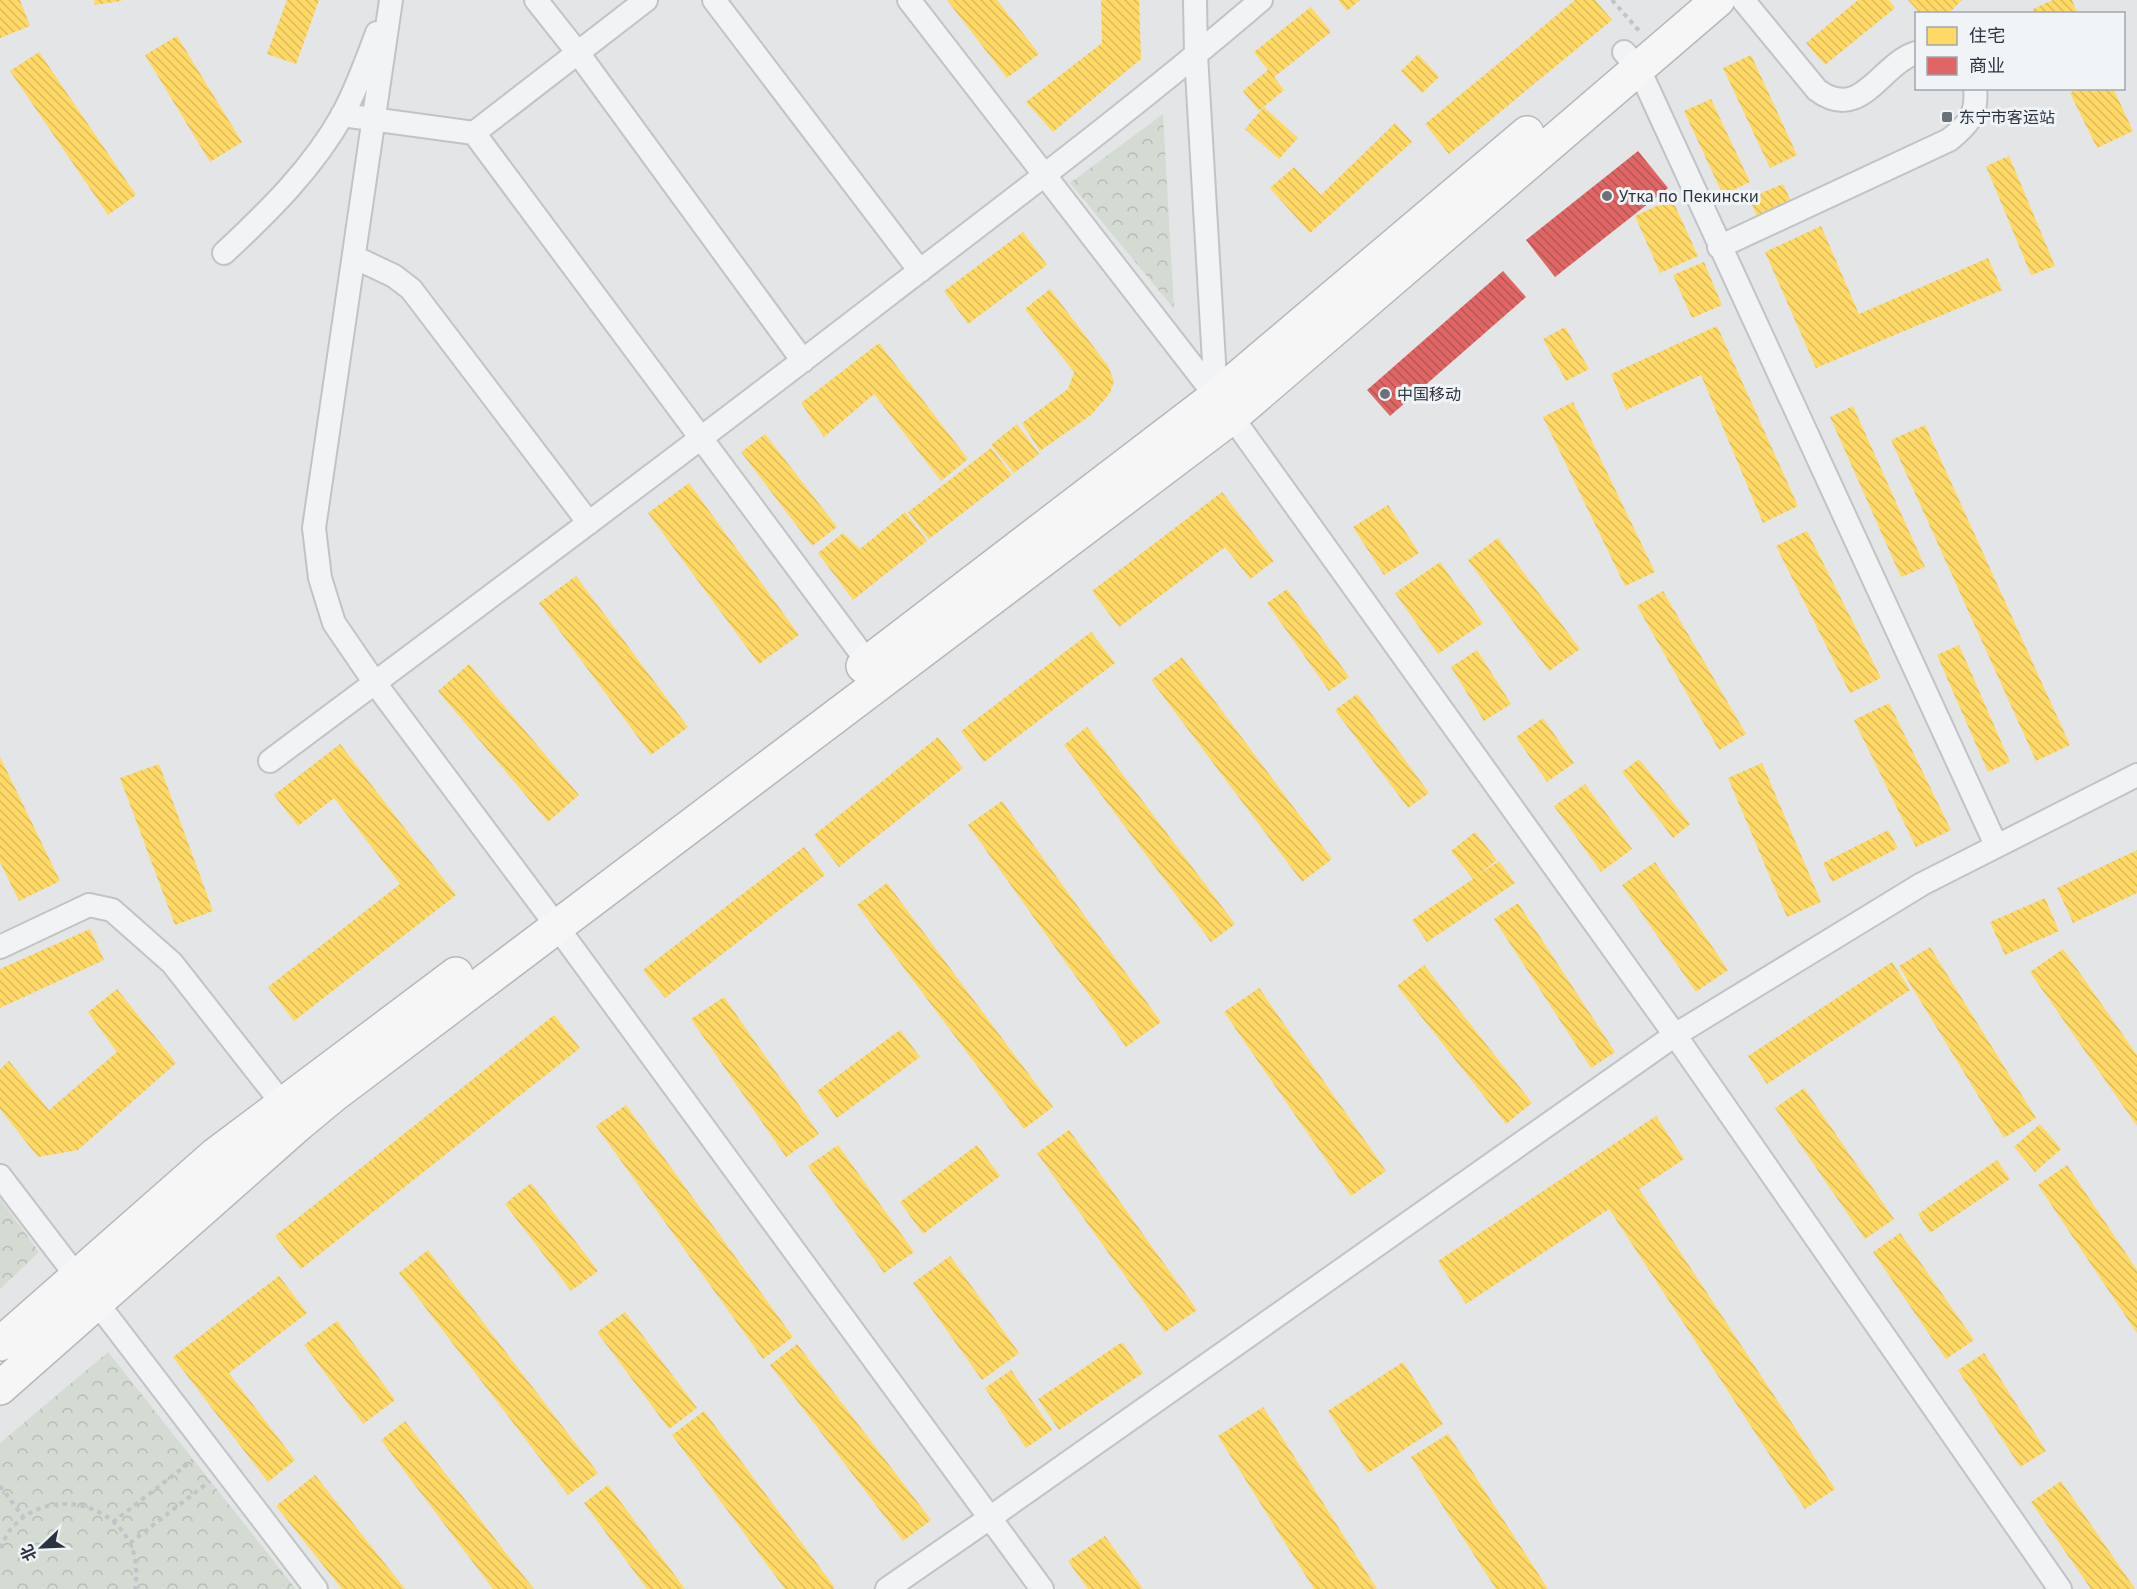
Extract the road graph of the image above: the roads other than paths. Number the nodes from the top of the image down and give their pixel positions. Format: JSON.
{"nodes":[{"id":1,"x":391,"y":0,"type":"edge"},
{"id":2,"x":536,"y":0,"type":"edge"},
{"id":3,"x":646,"y":0,"type":"edge"},
{"id":4,"x":714,"y":0,"type":"edge"},
{"id":5,"x":909,"y":0,"type":"edge"},
{"id":6,"x":1195,"y":0,"type":"edge"},
{"id":7,"x":1261,"y":0,"type":"edge"},
{"id":8,"x":1684,"y":0,"type":"edge"},
{"id":9,"x":1718,"y":0,"type":"edge"},
{"id":10,"x":1743,"y":0,"type":"edge"},
{"id":11,"x":1635,"y":51,"type":"junction"},
{"id":12,"x":578,"y":52,"type":"junction"},
{"id":13,"x":1915,"y":54,"type":"edge"},
{"id":14,"x":1196,"y":56,"type":"junction"},
{"id":15,"x":1975,"y":90,"type":"edge"},
{"id":16,"x":342,"y":115,"type":"junction"},
{"id":17,"x":374,"y":119,"type":"junction"},
{"id":18,"x":474,"y":133,"type":"junction"},
{"id":19,"x":1044,"y":175,"type":"junction"},
{"id":20,"x":1719,"y":247,"type":"junction"},
{"id":21,"x":224,"y":253,"type":"dead end"},
{"id":22,"x":354,"y":257,"type":"junction"},
{"id":23,"x":920,"y":271,"type":"junction"},
{"id":24,"x":803,"y":361,"type":"junction"},
{"id":25,"x":1224,"y":407,"type":"junction"},
{"id":26,"x":702,"y":439,"type":"junction"},
{"id":27,"x":589,"y":523,"type":"junction"},
{"id":28,"x":875,"y":671,"type":"junction"},
{"id":29,"x":375,"y":682,"type":"junction"},
{"id":30,"x":270,"y":761,"type":"dead end"},
{"id":31,"x":2137,"y":775,"type":"edge"},
{"id":32,"x":1996,"y":845,"type":"junction"},
{"id":33,"x":551,"y":918,"type":"junction"},
{"id":34,"x":0,"y":947,"type":"edge"},
{"id":35,"x":1675,"y":1035,"type":"junction"},
{"id":36,"x":291,"y":1114,"type":"junction"},
{"id":37,"x":0,"y":1176,"type":"edge"},
{"id":38,"x":76,"y":1277,"type":"junction"},
{"id":39,"x":96,"y":1304,"type":"junction"},
{"id":40,"x":0,"y":1344,"type":"edge"},
{"id":41,"x":0,"y":1388,"type":"edge"},
{"id":42,"x":991,"y":1517,"type":"junction"},
{"id":43,"x":316,"y":1589,"type":"edge"},
{"id":44,"x":886,"y":1589,"type":"edge"},
{"id":45,"x":1042,"y":1589,"type":"edge"},
{"id":46,"x":2060,"y":1589,"type":"edge"}],
"edges":[{"from":1,"to":16,"type":"street"},
{"from":1,"to":17,"type":"street"},
{"from":2,"to":12,"type":"street"},
{"from":3,"to":12,"type":"street"},
{"from":4,"to":23,"type":"street"},
{"from":5,"to":19,"type":"street"},
{"from":6,"to":14,"type":"street"},
{"from":7,"to":14,"type":"street"},
{"from":8,"to":11,"type":"highway"},
{"from":9,"to":11,"type":"highway"},
{"from":10,"to":13,"type":"street"},
{"from":11,"to":20,"type":"street"},
{"from":11,"to":25,"type":"highway"},
{"from":12,"to":18,"type":"street"},
{"from":12,"to":24,"type":"street"},
{"from":14,"to":19,"type":"street"},
{"from":14,"to":25,"type":"street"},
{"from":15,"to":20,"type":"street"},
{"from":16,"to":17,"type":"street"},
{"from":16,"to":21,"type":"street"},
{"from":17,"to":18,"type":"street"},
{"from":17,"to":22,"type":"street"},
{"from":18,"to":26,"type":"street"},
{"from":19,"to":23,"type":"street"},
{"from":19,"to":25,"type":"street"},
{"from":20,"to":32,"type":"street"},
{"from":22,"to":27,"type":"street"},
{"from":22,"to":29,"type":"street"},
{"from":23,"to":24,"type":"street"},
{"from":24,"to":26,"type":"street"},
{"from":25,"to":28,"type":"highway"},
{"from":25,"to":35,"type":"street"},
{"from":26,"to":27,"type":"street"},
{"from":26,"to":28,"type":"street"},
{"from":27,"to":29,"type":"street"},
{"from":28,"to":33,"type":"highway"},
{"from":29,"to":30,"type":"street"},
{"from":29,"to":33,"type":"street"},
{"from":31,"to":32,"type":"street"},
{"from":32,"to":35,"type":"street"},
{"from":33,"to":36,"type":"highway"},
{"from":33,"to":42,"type":"street"},
{"from":34,"to":36,"type":"street"},
{"from":35,"to":42,"type":"street"},
{"from":35,"to":46,"type":"street"},
{"from":36,"to":38,"type":"highway"},
{"from":36,"to":39,"type":"highway"},
{"from":37,"to":38,"type":"street"},
{"from":38,"to":39,"type":"street"},
{"from":38,"to":40,"type":"highway"},
{"from":39,"to":41,"type":"highway"},
{"from":39,"to":43,"type":"street"},
{"from":42,"to":44,"type":"street"},
{"from":42,"to":45,"type":"street"}]}
